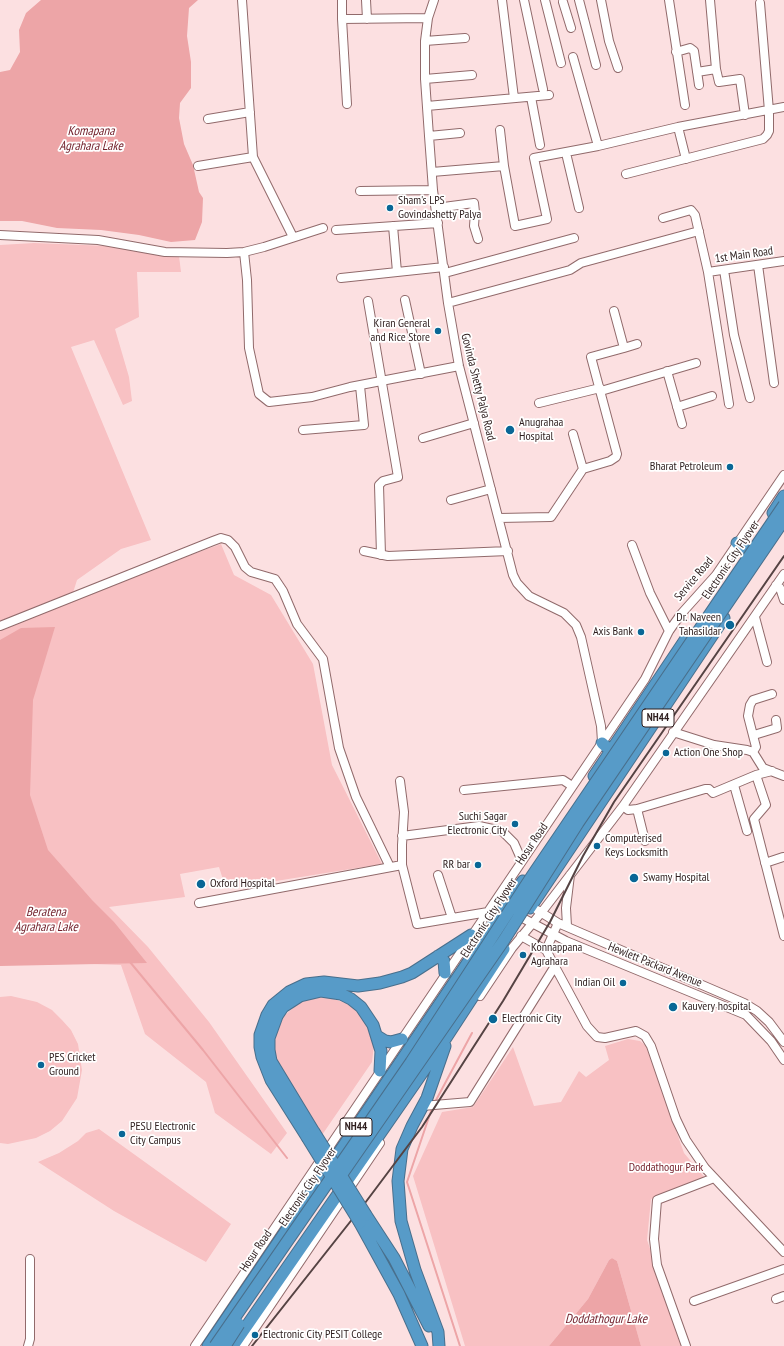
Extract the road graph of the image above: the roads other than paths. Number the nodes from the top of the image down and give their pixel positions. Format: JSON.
{"nodes":[{"id":1,"x":242,"y":0,"type":"edge"},
{"id":2,"x":342,"y":0,"type":"edge"},
{"id":3,"x":366,"y":0,"type":"edge"},
{"id":4,"x":434,"y":0,"type":"edge"},
{"id":5,"x":502,"y":0,"type":"edge"},
{"id":6,"x":524,"y":0,"type":"edge"},
{"id":7,"x":545,"y":0,"type":"edge"},
{"id":8,"x":579,"y":0,"type":"edge"},
{"id":9,"x":601,"y":0,"type":"edge"},
{"id":10,"x":669,"y":0,"type":"edge"},
{"id":11,"x":710,"y":0,"type":"edge"},
{"id":12,"x":566,"y":1,"type":"edge"},
{"id":13,"x":760,"y":3,"type":"dead end"},
{"id":14,"x":428,"y":18,"type":"junction"},
{"id":15,"x":342,"y":19,"type":"junction"},
{"id":16,"x":367,"y":19,"type":"junction"},
{"id":17,"x":571,"y":28,"type":"dead end"},
{"id":18,"x":465,"y":38,"type":"dead end"},
{"id":19,"x":425,"y":41,"type":"junction"},
{"id":20,"x":676,"y":52,"type":"junction"},
{"id":21,"x":573,"y":57,"type":"dead end"},
{"id":22,"x":561,"y":63,"type":"dead end"},
{"id":23,"x":596,"y":65,"type":"dead end"},
{"id":24,"x":618,"y":68,"type":"dead end"},
{"id":25,"x":716,"y":69,"type":"junction"},
{"id":26,"x":697,"y":72,"type":"junction"},
{"id":27,"x":472,"y":75,"type":"dead end"},
{"id":28,"x":425,"y":79,"type":"junction"},
{"id":29,"x":699,"y":85,"type":"dead end"},
{"id":30,"x":531,"y":97,"type":"junction"},
{"id":31,"x":514,"y":98,"type":"junction"},
{"id":32,"x":347,"y":104,"type":"dead end"},
{"id":33,"x":685,"y":105,"type":"dead end"},
{"id":34,"x":427,"y":106,"type":"junction"},
{"id":35,"x":784,"y":108,"type":"edge"},
{"id":36,"x":769,"y":111,"type":"junction"},
{"id":37,"x":250,"y":112,"type":"junction"},
{"id":38,"x":745,"y":115,"type":"junction"},
{"id":39,"x":208,"y":119,"type":"dead end"},
{"id":40,"x":678,"y":127,"type":"junction"},
{"id":41,"x":500,"y":130,"type":"dead end"},
{"id":42,"x":460,"y":133,"type":"dead end"},
{"id":43,"x":429,"y":136,"type":"junction"},
{"id":44,"x":540,"y":145,"type":"dead end"},
{"id":45,"x":598,"y":146,"type":"junction"},
{"id":46,"x":566,"y":153,"type":"junction"},
{"id":47,"x":252,"y":157,"type":"junction"},
{"id":48,"x":686,"y":158,"type":"junction"},
{"id":49,"x":198,"y":166,"type":"dead end"},
{"id":50,"x":504,"y":166,"type":"junction"},
{"id":51,"x":432,"y":172,"type":"junction"},
{"id":52,"x":626,"y":174,"type":"dead end"},
{"id":53,"x":433,"y":190,"type":"junction"},
{"id":54,"x":360,"y":191,"type":"dead end"},
{"id":55,"x":436,"y":208,"type":"junction"},
{"id":56,"x":579,"y":208,"type":"dead end"},
{"id":57,"x":663,"y":218,"type":"dead end"},
{"id":58,"x":438,"y":223,"type":"junction"},
{"id":59,"x":393,"y":226,"type":"junction"},
{"id":60,"x":323,"y":228,"type":"dead end"},
{"id":61,"x":336,"y":230,"type":"dead end"},
{"id":62,"x":699,"y":231,"type":"junction"},
{"id":63,"x":0,"y":235,"type":"edge"},
{"id":64,"x":293,"y":237,"type":"junction"},
{"id":65,"x":574,"y":238,"type":"dead end"},
{"id":66,"x":478,"y":239,"type":"dead end"},
{"id":67,"x":244,"y":252,"type":"junction"},
{"id":68,"x":784,"y":261,"type":"edge"},
{"id":69,"x":758,"y":265,"type":"junction"},
{"id":70,"x":444,"y":270,"type":"junction"},
{"id":71,"x":724,"y":270,"type":"junction"},
{"id":72,"x":398,"y":272,"type":"junction"},
{"id":73,"x":708,"y":272,"type":"junction"},
{"id":74,"x":341,"y":278,"type":"dead end"},
{"id":75,"x":405,"y":300,"type":"dead end"},
{"id":76,"x":368,"y":301,"type":"dead end"},
{"id":77,"x":448,"y":303,"type":"junction"},
{"id":78,"x":614,"y":311,"type":"dead end"},
{"id":79,"x":637,"y":344,"type":"dead end"},
{"id":80,"x":624,"y":348,"type":"junction"},
{"id":81,"x":696,"y":363,"type":"dead end"},
{"id":82,"x":459,"y":366,"type":"junction"},
{"id":83,"x":667,"y":371,"type":"junction"},
{"id":84,"x":421,"y":374,"type":"junction"},
{"id":85,"x":382,"y":382,"type":"junction"},
{"id":86,"x":774,"y":383,"type":"dead end"},
{"id":87,"x":360,"y":386,"type":"junction"},
{"id":88,"x":600,"y":389,"type":"junction"},
{"id":89,"x":712,"y":396,"type":"dead end"},
{"id":90,"x":750,"y":398,"type":"dead end"},
{"id":91,"x":539,"y":403,"type":"dead end"},
{"id":92,"x":729,"y":404,"type":"dead end"},
{"id":93,"x":677,"y":407,"type":"junction"},
{"id":94,"x":474,"y":423,"type":"junction"},
{"id":95,"x":682,"y":424,"type":"dead end"},
{"id":96,"x":303,"y":430,"type":"dead end"},
{"id":97,"x":573,"y":434,"type":"dead end"},
{"id":98,"x":424,"y":438,"type":"dead end"},
{"id":99,"x":583,"y":468,"type":"junction"},
{"id":100,"x":784,"y":475,"type":"edge"},
{"id":101,"x":491,"y":489,"type":"junction"},
{"id":102,"x":784,"y":496,"type":"edge"},
{"id":103,"x":451,"y":500,"type":"dead end"},
{"id":104,"x":784,"y":505,"type":"edge"},
{"id":105,"x":499,"y":518,"type":"junction"},
{"id":106,"x":784,"y":520,"type":"edge"},
{"id":107,"x":784,"y":528,"type":"edge"},
{"id":108,"x":737,"y":543,"type":"junction"},
{"id":109,"x":632,"y":545,"type":"dead end"},
{"id":110,"x":747,"y":550,"type":"junction"},
{"id":111,"x":508,"y":551,"type":"junction"},
{"id":112,"x":364,"y":552,"type":"dead end"},
{"id":113,"x":381,"y":555,"type":"junction"},
{"id":114,"x":784,"y":574,"type":"edge"},
{"id":115,"x":776,"y":585,"type":"junction"},
{"id":116,"x":784,"y":600,"type":"edge"},
{"id":117,"x":755,"y":617,"type":"junction"},
{"id":118,"x":0,"y":626,"type":"edge"},
{"id":119,"x":669,"y":631,"type":"junction"},
{"id":120,"x":767,"y":662,"type":"dead end"},
{"id":121,"x":772,"y":694,"type":"dead end"},
{"id":122,"x":776,"y":720,"type":"dead end"},
{"id":123,"x":673,"y":732,"type":"junction"},
{"id":124,"x":754,"y":735,"type":"junction"},
{"id":125,"x":606,"y":747,"type":"junction"},
{"id":126,"x":753,"y":752,"type":"junction"},
{"id":127,"x":772,"y":771,"type":"junction"},
{"id":128,"x":756,"y":775,"type":"junction"},
{"id":129,"x":784,"y":776,"type":"edge"},
{"id":130,"x":400,"y":781,"type":"dead end"},
{"id":131,"x":734,"y":785,"type":"junction"},
{"id":132,"x":572,"y":786,"type":"junction"},
{"id":133,"x":464,"y":790,"type":"dead end"},
{"id":134,"x":623,"y":806,"type":"junction"},
{"id":135,"x":637,"y":809,"type":"junction"},
{"id":136,"x":747,"y":831,"type":"dead end"},
{"id":137,"x":402,"y":836,"type":"junction"},
{"id":138,"x":645,"y":841,"type":"dead end"},
{"id":139,"x":783,"y":857,"type":"edge"},
{"id":140,"x":522,"y":861,"type":"junction"},
{"id":141,"x":765,"y":863,"type":"junction"},
{"id":142,"x":402,"y":864,"type":"junction"},
{"id":143,"x":390,"y":867,"type":"junction"},
{"id":144,"x":438,"y":875,"type":"dead end"},
{"id":145,"x":570,"y":875,"type":"junction"},
{"id":146,"x":512,"y":896,"type":"junction"},
{"id":147,"x":784,"y":898,"type":"edge"},
{"id":148,"x":775,"y":900,"type":"junction"},
{"id":149,"x":199,"y":903,"type":"dead end"},
{"id":150,"x":531,"y":907,"type":"junction"},
{"id":151,"x":504,"y":908,"type":"junction"},
{"id":152,"x":488,"y":912,"type":"junction"},
{"id":153,"x":542,"y":913,"type":"junction"},
{"id":154,"x":452,"y":918,"type":"junction"},
{"id":155,"x":528,"y":920,"type":"junction"},
{"id":156,"x":558,"y":923,"type":"junction"},
{"id":157,"x":567,"y":926,"type":"junction"},
{"id":158,"x":552,"y":933,"type":"junction"},
{"id":159,"x":471,"y":935,"type":"junction"},
{"id":160,"x":521,"y":936,"type":"junction"},
{"id":161,"x":784,"y":936,"type":"edge"},
{"id":162,"x":546,"y":950,"type":"junction"},
{"id":163,"x":438,"y":956,"type":"junction"},
{"id":164,"x":555,"y":966,"type":"junction"},
{"id":165,"x":445,"y":973,"type":"junction"},
{"id":166,"x":377,"y":1036,"type":"junction"},
{"id":167,"x":402,"y":1039,"type":"junction"},
{"id":168,"x":783,"y":1040,"type":"edge"},
{"id":169,"x":445,"y":1046,"type":"junction"},
{"id":170,"x":784,"y":1060,"type":"edge"},
{"id":171,"x":380,"y":1071,"type":"junction"},
{"id":172,"x":422,"y":1106,"type":"junction"},
{"id":173,"x":311,"y":1134,"type":"junction"},
{"id":174,"x":714,"y":1178,"type":"junction"},
{"id":175,"x":363,"y":1219,"type":"junction"},
{"id":176,"x":784,"y":1252,"type":"edge"},
{"id":177,"x":30,"y":1259,"type":"dead end"},
{"id":178,"x":784,"y":1269,"type":"edge"},
{"id":179,"x":784,"y":1296,"type":"edge"},
{"id":180,"x":776,"y":1299,"type":"dead end"},
{"id":181,"x":694,"y":1301,"type":"dead end"},
{"id":182,"x":28,"y":1346,"type":"edge"},
{"id":183,"x":195,"y":1346,"type":"edge"},
{"id":184,"x":208,"y":1346,"type":"edge"},
{"id":185,"x":215,"y":1346,"type":"edge"},
{"id":186,"x":225,"y":1346,"type":"edge"},
{"id":187,"x":233,"y":1346,"type":"edge"},
{"id":188,"x":243,"y":1346,"type":"edge"},
{"id":189,"x":422,"y":1346,"type":"edge"},
{"id":190,"x":438,"y":1346,"type":"edge"},
{"id":191,"x":686,"y":1346,"type":"edge"}],
"edges":[{"from":1,"to":37,"type":"street"},
{"from":2,"to":15,"type":"street"},
{"from":3,"to":16,"type":"street"},
{"from":4,"to":14,"type":"street","name":"Govinda Shetty Palya Road"},
{"from":5,"to":31,"type":"street"},
{"from":6,"to":30,"type":"street"},
{"from":7,"to":22,"type":"street"},
{"from":8,"to":23,"type":"street"},
{"from":9,"to":24,"type":"street"},
{"from":10,"to":20,"type":"street"},
{"from":11,"to":25,"type":"street"},
{"from":12,"to":17,"type":"street"},
{"from":13,"to":36,"type":"street"},
{"from":14,"to":16,"type":"street"},
{"from":14,"to":19,"type":"street","name":"Govinda Shetty Palya Road"},
{"from":15,"to":16,"type":"street"},
{"from":15,"to":32,"type":"street"},
{"from":18,"to":19,"type":"street"},
{"from":19,"to":28,"type":"street","name":"Govinda Shetty Palya Road"},
{"from":20,"to":26,"type":"street"},
{"from":20,"to":33,"type":"street"},
{"from":21,"to":45,"type":"street"},
{"from":25,"to":26,"type":"street"},
{"from":25,"to":38,"type":"street"},
{"from":26,"to":29,"type":"street"},
{"from":27,"to":28,"type":"street"},
{"from":28,"to":34,"type":"street","name":"Govinda Shetty Palya Road"},
{"from":30,"to":31,"type":"street"},
{"from":30,"to":44,"type":"street"},
{"from":31,"to":34,"type":"street"},
{"from":34,"to":43,"type":"street","name":"Govinda Shetty Palya Road"},
{"from":35,"to":36,"type":"street"},
{"from":36,"to":38,"type":"street"},
{"from":36,"to":48,"type":"street"},
{"from":37,"to":39,"type":"street"},
{"from":37,"to":47,"type":"street"},
{"from":38,"to":40,"type":"street"},
{"from":40,"to":45,"type":"street"},
{"from":40,"to":48,"type":"street"},
{"from":41,"to":50,"type":"street"},
{"from":42,"to":43,"type":"street"},
{"from":43,"to":51,"type":"street","name":"Govinda Shetty Palya Road"},
{"from":45,"to":46,"type":"street"},
{"from":46,"to":50,"type":"street"},
{"from":46,"to":56,"type":"street"},
{"from":47,"to":49,"type":"street"},
{"from":47,"to":64,"type":"street"},
{"from":48,"to":52,"type":"street"},
{"from":50,"to":51,"type":"street"},
{"from":51,"to":53,"type":"street","name":"Govinda Shetty Palya Road"},
{"from":53,"to":54,"type":"street"},
{"from":53,"to":55,"type":"street","name":"Govinda Shetty Palya Road"},
{"from":55,"to":58,"type":"street","name":"Govinda Shetty Palya Road"},
{"from":55,"to":66,"type":"street"},
{"from":57,"to":62,"type":"street"},
{"from":58,"to":59,"type":"street"},
{"from":58,"to":70,"type":"street","name":"Govinda Shetty Palya Road"},
{"from":59,"to":61,"type":"street"},
{"from":59,"to":72,"type":"street"},
{"from":60,"to":64,"type":"street"},
{"from":62,"to":73,"type":"street"},
{"from":62,"to":77,"type":"street"},
{"from":63,"to":67,"type":"street"},
{"from":64,"to":67,"type":"street"},
{"from":65,"to":70,"type":"street"},
{"from":67,"to":87,"type":"street"},
{"from":68,"to":69,"type":"street","name":"1st Main Road"},
{"from":69,"to":71,"type":"street","name":"1st Main Road"},
{"from":69,"to":86,"type":"street"},
{"from":70,"to":72,"type":"street"},
{"from":70,"to":77,"type":"street","name":"Govinda Shetty Palya Road"},
{"from":71,"to":73,"type":"street","name":"1st Main Road"},
{"from":71,"to":90,"type":"street"},
{"from":72,"to":74,"type":"street"},
{"from":73,"to":92,"type":"street"},
{"from":75,"to":84,"type":"street"},
{"from":76,"to":85,"type":"street"},
{"from":77,"to":82,"type":"street","name":"Govinda Shetty Palya Road"},
{"from":78,"to":80,"type":"street"},
{"from":79,"to":80,"type":"street"},
{"from":80,"to":88,"type":"street"},
{"from":81,"to":83,"type":"street"},
{"from":82,"to":84,"type":"street"},
{"from":82,"to":94,"type":"street","name":"Govinda Shetty Palya Road"},
{"from":83,"to":88,"type":"street"},
{"from":83,"to":93,"type":"street"},
{"from":84,"to":85,"type":"street"},
{"from":85,"to":87,"type":"street"},
{"from":85,"to":113,"type":"street"},
{"from":87,"to":96,"type":"street"},
{"from":88,"to":91,"type":"street"},
{"from":88,"to":99,"type":"street"},
{"from":89,"to":93,"type":"street"},
{"from":93,"to":95,"type":"street"},
{"from":94,"to":98,"type":"street"},
{"from":94,"to":101,"type":"street","name":"Govinda Shetty Palya Road"},
{"from":97,"to":99,"type":"street"},
{"from":99,"to":105,"type":"street"},
{"from":100,"to":108,"type":"street","name":"Service Road"},
{"from":101,"to":103,"type":"street"},
{"from":101,"to":105,"type":"street","name":"Govinda Shetty Palya Road"},
{"from":102,"to":110,"type":"highway","name":"Hosur Road","number":"NH44"},
{"from":104,"to":185,"type":"highway","name":"Electronic City Flyover","bridge":true},
{"from":105,"to":111,"type":"street","name":"Govinda Shetty Palya Road"},
{"from":106,"to":186,"type":"highway","name":"Electronic City Flyover","bridge":true},
{"from":107,"to":150,"type":"highway","number":"NH44"},
{"from":108,"to":110,"type":"highway"},
{"from":108,"to":119,"type":"street","name":"Service Road"},
{"from":109,"to":119,"type":"street"},
{"from":110,"to":125,"type":"highway","name":"Hosur Road","number":"NH44"},
{"from":111,"to":113,"type":"street"},
{"from":111,"to":125,"type":"street","name":"Govinda Shetty Palya Road"},
{"from":112,"to":113,"type":"street"},
{"from":114,"to":115,"type":"street"},
{"from":115,"to":116,"type":"street"},
{"from":115,"to":117,"type":"street"},
{"from":117,"to":120,"type":"street"},
{"from":117,"to":123,"type":"street"},
{"from":118,"to":143,"type":"street"},
{"from":119,"to":125,"type":"street","name":"Service Road"},
{"from":121,"to":124,"type":"street"},
{"from":122,"to":124,"type":"street"},
{"from":123,"to":126,"type":"street"},
{"from":123,"to":134,"type":"street"},
{"from":124,"to":126,"type":"street"},
{"from":125,"to":132,"type":"street","name":"Hosur Road"},
{"from":125,"to":146,"type":"highway","name":"Hosur Road","number":"NH44"},
{"from":126,"to":127,"type":"street"},
{"from":127,"to":128,"type":"street"},
{"from":127,"to":129,"type":"street"},
{"from":128,"to":131,"type":"street"},
{"from":128,"to":141,"type":"street"},
{"from":130,"to":137,"type":"street"},
{"from":131,"to":135,"type":"street"},
{"from":131,"to":136,"type":"street"},
{"from":132,"to":133,"type":"street"},
{"from":132,"to":140,"type":"street","name":"Hosur Road"},
{"from":134,"to":135,"type":"street"},
{"from":134,"to":145,"type":"street"},
{"from":135,"to":138,"type":"street"},
{"from":137,"to":140,"type":"street"},
{"from":137,"to":142,"type":"street"},
{"from":139,"to":141,"type":"street"},
{"from":140,"to":152,"type":"street","name":"Hosur Road"},
{"from":141,"to":148,"type":"street"},
{"from":142,"to":143,"type":"street"},
{"from":142,"to":154,"type":"street"},
{"from":143,"to":149,"type":"street"},
{"from":144,"to":154,"type":"street"},
{"from":145,"to":153,"type":"street"},
{"from":145,"to":157,"type":"street"},
{"from":146,"to":150,"type":"street","name":"Hewlett Packard Avenue"},
{"from":146,"to":151,"type":"highway","name":"Hosur Road","number":"NH44"},
{"from":147,"to":148,"type":"street"},
{"from":148,"to":161,"type":"street"},
{"from":150,"to":153,"type":"street","name":"Hewlett Packard Avenue"},
{"from":150,"to":155,"type":"highway","number":"NH44"},
{"from":151,"to":155,"type":"street","name":"Hewlett Packard Avenue"},
{"from":151,"to":184,"type":"highway","name":"Hosur Road","number":"NH44"},
{"from":152,"to":154,"type":"street"},
{"from":152,"to":159,"type":"street","name":"Hosur Road"},
{"from":153,"to":155,"type":"street"},
{"from":153,"to":156,"type":"street","name":"Hewlett Packard Avenue"},
{"from":155,"to":158,"type":"street","name":"Hewlett Packard Avenue"},
{"from":155,"to":160,"type":"street"},
{"from":155,"to":187,"type":"highway","number":"NH44"},
{"from":156,"to":157,"type":"street","name":"Hewlett Packard Avenue"},
{"from":156,"to":158,"type":"street"},
{"from":157,"to":168,"type":"street","name":"Hewlett Packard Avenue"},
{"from":158,"to":162,"type":"street"},
{"from":158,"to":170,"type":"street","name":"Hewlett Packard Avenue"},
{"from":159,"to":163,"type":"highway"},
{"from":159,"to":165,"type":"street","name":"Hosur Road"},
{"from":160,"to":162,"type":"street"},
{"from":160,"to":169,"type":"street"},
{"from":162,"to":164,"type":"street"},
{"from":163,"to":165,"type":"highway"},
{"from":163,"to":173,"type":"highway"},
{"from":164,"to":172,"type":"street"},
{"from":164,"to":174,"type":"street"},
{"from":165,"to":167,"type":"street","name":"Hosur Road"},
{"from":166,"to":167,"type":"highway"},
{"from":166,"to":171,"type":"highway"},
{"from":166,"to":173,"type":"highway"},
{"from":167,"to":171,"type":"street","name":"Hosur Road"},
{"from":169,"to":172,"type":"highway"},
{"from":169,"to":188,"type":"street"},
{"from":171,"to":183,"type":"street","name":"Hosur Road"},
{"from":172,"to":190,"type":"highway"},
{"from":173,"to":175,"type":"highway","bridge":true},
{"from":174,"to":176,"type":"street"},
{"from":174,"to":191,"type":"street"},
{"from":175,"to":189,"type":"highway"},
{"from":175,"to":190,"type":"highway"},
{"from":177,"to":182,"type":"street"},
{"from":178,"to":181,"type":"street"},
{"from":179,"to":180,"type":"street"}]}
